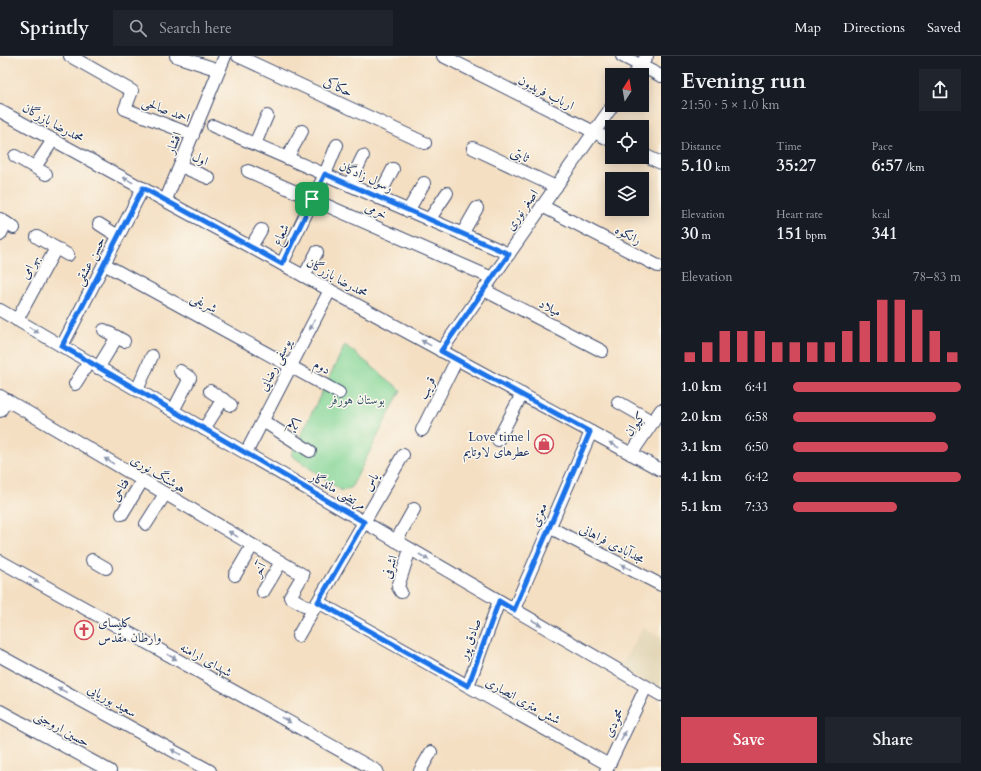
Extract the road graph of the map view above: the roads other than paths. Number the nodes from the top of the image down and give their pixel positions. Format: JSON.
{"nodes":[{"id":1,"x":70,"y":56,"type":"edge"},
{"id":2,"x":176,"y":56,"type":"edge"},
{"id":3,"x":225,"y":56,"type":"edge"},
{"id":4,"x":238,"y":56,"type":"edge"},
{"id":5,"x":267,"y":56,"type":"edge"},
{"id":6,"x":443,"y":56,"type":"edge"},
{"id":7,"x":622,"y":56,"type":"edge"},
{"id":8,"x":641,"y":66,"type":"edge"},
{"id":9,"x":262,"y":67,"type":"junction"},
{"id":10,"x":219,"y":70,"type":"junction"},
{"id":11,"x":661,"y":76,"type":"edge"},
{"id":12,"x":0,"y":111,"type":"edge"},
{"id":13,"x":608,"y":112,"type":"edge"},
{"id":14,"x":267,"y":116,"type":"dead end"},
{"id":15,"x":213,"y":126,"type":"dead end"},
{"id":16,"x":302,"y":131,"type":"dead end"},
{"id":17,"x":594,"y":133,"type":"junction"},
{"id":18,"x":193,"y":135,"type":"junction"},
{"id":19,"x":605,"y":138,"type":"edge"},
{"id":20,"x":53,"y":140,"type":"junction"},
{"id":21,"x":425,"y":143,"type":"dead end"},
{"id":22,"x":255,"y":144,"type":"junction"},
{"id":23,"x":337,"y":145,"type":"dead end"},
{"id":24,"x":473,"y":148,"type":"dead end"},
{"id":25,"x":15,"y":156,"type":"dead end"},
{"id":26,"x":362,"y":156,"type":"dead end"},
{"id":27,"x":649,"y":157,"type":"edge"},
{"id":28,"x":288,"y":158,"type":"junction"},
{"id":29,"x":661,"y":163,"type":"edge"},
{"id":30,"x":180,"y":166,"type":"junction"},
{"id":31,"x":35,"y":167,"type":"junction"},
{"id":32,"x":393,"y":169,"type":"dead end"},
{"id":33,"x":248,"y":171,"type":"dead end"},
{"id":34,"x":46,"y":174,"type":"dead end"},
{"id":35,"x":325,"y":174,"type":"junction"},
{"id":36,"x":209,"y":178,"type":"dead end"},
{"id":37,"x":424,"y":183,"type":"dead end"},
{"id":38,"x":350,"y":185,"type":"junction"},
{"id":39,"x":556,"y":187,"type":"junction"},
{"id":40,"x":143,"y":188,"type":"junction"},
{"id":41,"x":447,"y":193,"type":"dead end"},
{"id":42,"x":168,"y":196,"type":"dead end"},
{"id":43,"x":378,"y":198,"type":"junction"},
{"id":44,"x":312,"y":199,"type":"junction"},
{"id":45,"x":542,"y":206,"type":"junction"},
{"id":46,"x":477,"y":208,"type":"dead end"},
{"id":47,"x":408,"y":211,"type":"junction"},
{"id":48,"x":430,"y":220,"type":"junction"},
{"id":49,"x":7,"y":223,"type":"edge"},
{"id":50,"x":99,"y":224,"type":"dead end"},
{"id":51,"x":262,"y":230,"type":"dead end"},
{"id":52,"x":462,"y":234,"type":"junction"},
{"id":53,"x":0,"y":235,"type":"edge"},
{"id":54,"x":118,"y":236,"type":"junction"},
{"id":55,"x":37,"y":237,"type":"dead end"},
{"id":56,"x":252,"y":247,"type":"junction"},
{"id":57,"x":56,"y":248,"type":"junction"},
{"id":58,"x":317,"y":252,"type":"dead end"},
{"id":59,"x":509,"y":254,"type":"junction"},
{"id":60,"x":68,"y":255,"type":"dead end"},
{"id":61,"x":104,"y":264,"type":"junction"},
{"id":62,"x":282,"y":264,"type":"junction"},
{"id":63,"x":658,"y":266,"type":"dead end"},
{"id":64,"x":304,"y":276,"type":"junction"},
{"id":65,"x":492,"y":278,"type":"junction"},
{"id":66,"x":330,"y":290,"type":"junction"},
{"id":67,"x":484,"y":290,"type":"junction"},
{"id":68,"x":0,"y":310,"type":"edge"},
{"id":69,"x":17,"y":320,"type":"junction"},
{"id":70,"x":104,"y":330,"type":"dead end"},
{"id":71,"x":62,"y":346,"type":"junction"},
{"id":72,"x":441,"y":351,"type":"junction"},
{"id":73,"x":602,"y":351,"type":"dead end"},
{"id":74,"x":152,"y":356,"type":"dead end"},
{"id":75,"x":457,"y":359,"type":"junction"},
{"id":76,"x":94,"y":365,"type":"junction"},
{"id":77,"x":291,"y":366,"type":"junction"},
{"id":78,"x":180,"y":371,"type":"dead end"},
{"id":79,"x":75,"y":384,"type":"dead end"},
{"id":80,"x":137,"y":390,"type":"junction"},
{"id":81,"x":210,"y":391,"type":"dead end"},
{"id":82,"x":339,"y":393,"type":"dead end"},
{"id":83,"x":522,"y":394,"type":"junction"},
{"id":84,"x":4,"y":398,"type":"edge"},
{"id":85,"x":618,"y":402,"type":"dead end"},
{"id":86,"x":661,"y":410,"type":"edge"},
{"id":87,"x":173,"y":411,"type":"junction"},
{"id":88,"x":0,"y":412,"type":"edge"},
{"id":89,"x":263,"y":421,"type":"junction"},
{"id":90,"x":653,"y":422,"type":"junction"},
{"id":91,"x":204,"y":429,"type":"junction"},
{"id":92,"x":422,"y":430,"type":"dead end"},
{"id":93,"x":590,"y":432,"type":"junction"},
{"id":94,"x":498,"y":440,"type":"dead end"},
{"id":95,"x":310,"y":451,"type":"dead end"},
{"id":96,"x":246,"y":453,"type":"junction"},
{"id":97,"x":631,"y":454,"type":"junction"},
{"id":98,"x":402,"y":455,"type":"dead end"},
{"id":99,"x":661,"y":470,"type":"edge"},
{"id":100,"x":142,"y":481,"type":"junction"},
{"id":101,"x":165,"y":494,"type":"junction"},
{"id":102,"x":415,"y":510,"type":"dead end"},
{"id":103,"x":122,"y":514,"type":"dead end"},
{"id":104,"x":364,"y":522,"type":"junction"},
{"id":105,"x":146,"y":524,"type":"dead end"},
{"id":106,"x":550,"y":527,"type":"junction"},
{"id":107,"x":396,"y":541,"type":"junction"},
{"id":108,"x":252,"y":546,"type":"junction"},
{"id":109,"x":410,"y":549,"type":"junction"},
{"id":110,"x":92,"y":560,"type":"dead end"},
{"id":111,"x":0,"y":561,"type":"edge"},
{"id":112,"x":280,"y":562,"type":"junction"},
{"id":113,"x":106,"y":568,"type":"dead end"},
{"id":114,"x":235,"y":575,"type":"dead end"},
{"id":115,"x":303,"y":576,"type":"joint"},
{"id":116,"x":661,"y":585,"type":"edge"},
{"id":117,"x":263,"y":592,"type":"dead end"},
{"id":118,"x":401,"y":592,"type":"dead end"},
{"id":119,"x":499,"y":601,"type":"junction"},
{"id":120,"x":316,"y":606,"type":"junction"},
{"id":121,"x":514,"y":610,"type":"junction"},
{"id":122,"x":298,"y":636,"type":"dead end"},
{"id":123,"x":0,"y":656,"type":"edge"},
{"id":124,"x":468,"y":686,"type":"junction"},
{"id":125,"x":646,"y":687,"type":"junction"},
{"id":126,"x":661,"y":695,"type":"edge"},
{"id":127,"x":0,"y":711,"type":"edge"},
{"id":128,"x":430,"y":752,"type":"dead end"},
{"id":129,"x":607,"y":768,"type":"edge"},
{"id":130,"x":102,"y":769,"type":"edge"},
{"id":131,"x":210,"y":771,"type":"edge"},
{"id":132,"x":377,"y":771,"type":"edge"},
{"id":133,"x":420,"y":771,"type":"edge"}],
"edges":[{"from":1,"to":18,"type":"street","name":"احمد صالحی"},
{"from":2,"to":10,"type":"street"},
{"from":3,"to":10,"type":"street","name":"افشار"},
{"from":4,"to":9,"type":"street","name":"حکاکی"},
{"from":5,"to":9,"type":"street"},
{"from":6,"to":17,"type":"street","name":"ارباب فریدون"},
{"from":7,"to":8,"type":"street"},
{"from":8,"to":11,"type":"street"},
{"from":9,"to":21,"type":"street","name":"حکاکی"},
{"from":10,"to":18,"type":"street","name":"افشار"},
{"from":12,"to":20,"type":"street","name":"محمدرضا بازرگان"},
{"from":13,"to":17,"type":"street","name":"اصغر نوری"},
{"from":14,"to":22,"type":"street"},
{"from":15,"to":22,"type":"street","name":"رسول زادگان"},
{"from":16,"to":28,"type":"street"},
{"from":17,"to":19,"type":"street","name":"ارباب فریدون"},
{"from":17,"to":39,"type":"street","name":"اصغر نوری"},
{"from":18,"to":30,"type":"street","name":"افشار"},
{"from":20,"to":31,"type":"street"},
{"from":40,"to":20,"type":"street","name":"محمدرضا بازرگان","one_way":true},
{"from":22,"to":28,"type":"street","name":"رسول زادگان"},
{"from":23,"to":35,"type":"street","name":"شعاع"},
{"from":24,"to":39,"type":"street","name":"ثابتی"},
{"from":25,"to":31,"type":"street"},
{"from":26,"to":38,"type":"street"},
{"from":27,"to":29,"type":"street"},
{"from":28,"to":35,"type":"street","name":"رسول زادگان"},
{"from":30,"to":36,"type":"street","name":"اول"},
{"from":30,"to":42,"type":"street","name":"افشار"},
{"from":31,"to":34,"type":"street"},
{"from":32,"to":43,"type":"street"},
{"from":33,"to":44,"type":"street","name":"خرمی"},
{"from":35,"to":38,"type":"street","name":"رسول زادگان"},
{"from":35,"to":44,"type":"street","name":"شعاع"},
{"from":37,"to":47,"type":"street"},
{"from":38,"to":43,"type":"street","name":"رسول زادگان"},
{"from":39,"to":45,"type":"street","name":"اصغر نوری"},
{"from":40,"to":54,"type":"street","name":"حسن عشقی"},
{"from":40,"to":56,"type":"street","name":"محمدرضا بازرگان"},
{"from":41,"to":48,"type":"street"},
{"from":43,"to":47,"type":"street","name":"رسول زادگان"},
{"from":44,"to":62,"type":"street","name":"شعاع"},
{"from":44,"to":65,"type":"street","name":"خرمی"},
{"from":45,"to":59,"type":"street","name":"اصغر نوری"},
{"from":45,"to":63,"type":"street","name":"رانکوه"},
{"from":46,"to":52,"type":"street"},
{"from":47,"to":48,"type":"street","name":"رسول زادگان"},
{"from":48,"to":52,"type":"street","name":"رسول زادگان"},
{"from":49,"to":53,"type":"street"},
{"from":50,"to":54,"type":"street"},
{"from":51,"to":56,"type":"street"},
{"from":52,"to":59,"type":"street","name":"رسول زادگان"},
{"from":54,"to":61,"type":"street","name":"حسن عشقی"},
{"from":55,"to":57,"type":"street"},
{"from":56,"to":62,"type":"street","name":"محمدرضا بازرگان"},
{"from":57,"to":60,"type":"street"},
{"from":57,"to":69,"type":"street","name":"بهرامی"},
{"from":58,"to":64,"type":"street"},
{"from":59,"to":65,"type":"street","name":"اصغر نوری"},
{"from":61,"to":71,"type":"street","name":"حسن عشقی"},
{"from":61,"to":77,"type":"street","name":"شریفی"},
{"from":62,"to":64,"type":"street","name":"محمدرضا بازرگان"},
{"from":64,"to":66,"type":"street","name":"محمدرضا بازرگان"},
{"from":65,"to":67,"type":"street","name":"اصغر نوری"},
{"from":72,"to":66,"type":"street","name":"محمدرضا بازرگان","one_way":true},
{"from":66,"to":77,"type":"street","name":"یوسفی رضایی","one_way":true},
{"from":67,"to":72,"type":"street","name":"اصغر نوری"},
{"from":67,"to":73,"type":"street","name":"میلاد"},
{"from":68,"to":69,"type":"street","name":"مرتضی ماندگار"},
{"from":69,"to":71,"type":"street","name":"مرتضی ماندگار","one_way":true},
{"from":70,"to":76,"type":"street"},
{"from":71,"to":76,"type":"street","name":"مرتضی ماندگار"},
{"from":72,"to":75,"type":"street","name":"محمدرضا بازرگان"},
{"from":74,"to":80,"type":"street"},
{"from":75,"to":83,"type":"street","name":"محمدرضا بازرگان"},
{"from":75,"to":92,"type":"street","name":"قریب"},
{"from":76,"to":79,"type":"street"},
{"from":76,"to":80,"type":"street","name":"مرتضی ماندگار"},
{"from":77,"to":82,"type":"street","name":"دوم"},
{"from":77,"to":89,"type":"street","name":"یوسفی رضایی"},
{"from":78,"to":87,"type":"street"},
{"from":80,"to":87,"type":"street","name":"مرتضی ماندگار"},
{"from":81,"to":91,"type":"street"},
{"from":83,"to":93,"type":"street","name":"محمدرضا بازرگان"},
{"from":83,"to":94,"type":"street"},
{"from":84,"to":88,"type":"street"},
{"from":100,"to":84,"type":"street","name":"هوشنگ نوری","one_way":true},
{"from":85,"to":90,"type":"street"},
{"from":86,"to":90,"type":"street","name":"کیوان"},
{"from":87,"to":91,"type":"street","name":"مرتضی ماندگار"},
{"from":89,"to":95,"type":"street","name":"یکم"},
{"from":89,"to":96,"type":"street","name":"یوسفی رضایی"},
{"from":90,"to":97,"type":"street","name":"کیوان"},
{"from":91,"to":96,"type":"street","name":"مرتضی ماندگار"},
{"from":97,"to":93,"type":"street","name":"محمدرضا بازرگان","one_way":true},
{"from":93,"to":106,"type":"street","name":"معزی"},
{"from":96,"to":104,"type":"street","name":"مرتضی ماندگار"},
{"from":97,"to":99,"type":"street","name":"محمدرضا بازرگان"},
{"from":98,"to":104,"type":"street","name":"یاس"},
{"from":100,"to":101,"type":"street","name":"هوشنگ نوری"},
{"from":100,"to":103,"type":"street","name":"فتاحی"},
{"from":101,"to":105,"type":"street"},
{"from":108,"to":101,"type":"street","name":"هوشنگ نوری","one_way":true},
{"from":102,"to":107,"type":"street"},
{"from":104,"to":107,"type":"street","name":"مرتضی ماندگار"},
{"from":104,"to":120,"type":"street","name":"یاس"},
{"from":116,"to":106,"type":"street","name":"مجدآبادی فراهانی","one_way":true},
{"from":106,"to":121,"type":"street","name":"معزی"},
{"from":107,"to":109,"type":"street","name":"مرتضی ماندگار"},
{"from":108,"to":112,"type":"street","name":"هوشنگ نوری"},
{"from":108,"to":114,"type":"street"},
{"from":109,"to":118,"type":"street","name":"اشرفی"},
{"from":109,"to":119,"type":"street","name":"مرتضی ماندگار","one_way":true},
{"from":110,"to":113,"type":"street"},
{"from":111,"to":132,"type":"street","name":"شهدای ارامنه","one_way":true},
{"from":112,"to":115,"type":"street","name":"هوشنگ نوری"},
{"from":112,"to":117,"type":"street","name":"آخر"},
{"from":115,"to":120,"type":"street","name":"شش متری انصاری"},
{"from":119,"to":121,"type":"street","name":"مرتضی ماندگار"},
{"from":119,"to":124,"type":"street","name":"صادق پور"},
{"from":120,"to":122,"type":"street","name":"یاس"},
{"from":120,"to":124,"type":"street","name":"شش متری انصاری"},
{"from":121,"to":125,"type":"street","name":"مرتضی ماندگار","one_way":true},
{"from":131,"to":123,"type":"street","name":"سعید بوریایی","one_way":true},
{"from":124,"to":129,"type":"street","name":"شش متری انصاری"},
{"from":125,"to":126,"type":"street","name":"مرتضی ماندگار"},
{"from":129,"to":125,"type":"street","name":"محمودی","one_way":true},
{"from":127,"to":130,"type":"street","name":"حسین اروجنی"},
{"from":128,"to":133,"type":"street"}]}
